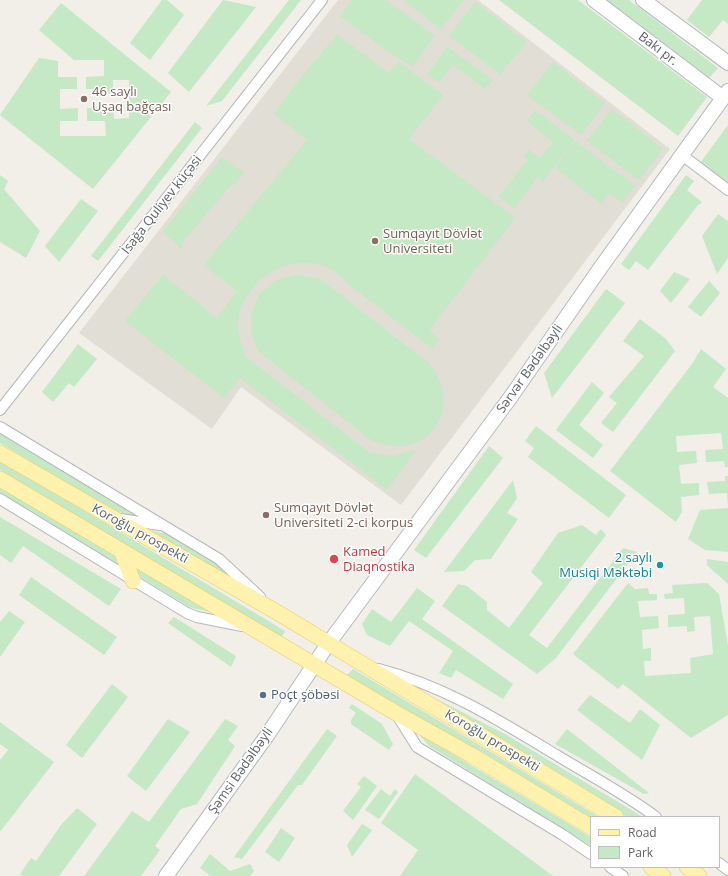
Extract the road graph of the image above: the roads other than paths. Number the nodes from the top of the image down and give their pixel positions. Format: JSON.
{"nodes":[{"id":1,"x":322,"y":0,"type":"edge"},
{"id":2,"x":594,"y":0,"type":"edge"},
{"id":3,"x":643,"y":0,"type":"edge"},
{"id":4,"x":728,"y":64,"type":"edge"},
{"id":5,"x":725,"y":94,"type":"edge"},
{"id":6,"x":682,"y":155,"type":"junction"},
{"id":7,"x":728,"y":190,"type":"edge"},
{"id":8,"x":0,"y":410,"type":"edge"},
{"id":9,"x":0,"y":427,"type":"edge"},
{"id":10,"x":0,"y":453,"type":"edge"},
{"id":11,"x":0,"y":479,"type":"edge"},
{"id":12,"x":0,"y":499,"type":"edge"},
{"id":13,"x":112,"y":518,"type":"junction"},
{"id":14,"x":164,"y":525,"type":"junction"},
{"id":15,"x":121,"y":550,"type":"junction"},
{"id":16,"x":133,"y":581,"type":"junction"},
{"id":17,"x":280,"y":614,"type":"junction"},
{"id":18,"x":257,"y":630,"type":"junction"},
{"id":19,"x":328,"y":644,"type":"junction"},
{"id":20,"x":315,"y":665,"type":"junction"},
{"id":21,"x":367,"y":667,"type":"junction"},
{"id":22,"x":396,"y":713,"type":"junction"},
{"id":23,"x":614,"y":816,"type":"edge"},
{"id":24,"x":654,"y":816,"type":"edge"},
{"id":25,"x":590,"y":826,"type":"edge"},
{"id":26,"x":590,"y":853,"type":"edge"},
{"id":27,"x":720,"y":864,"type":"edge"},
{"id":28,"x":611,"y":868,"type":"edge"},
{"id":29,"x":652,"y":868,"type":"edge"},
{"id":30,"x":687,"y":868,"type":"edge"},
{"id":31,"x":728,"y":870,"type":"edge"},
{"id":32,"x":166,"y":876,"type":"edge"},
{"id":33,"x":623,"y":876,"type":"edge"},
{"id":34,"x":663,"y":876,"type":"edge"},
{"id":35,"x":699,"y":876,"type":"edge"}],
"edges":[{"from":1,"to":8,"type":"street","name":"İsağa Quliyev küçəsi"},
{"from":2,"to":5,"type":"street","name":"Bakı pr."},
{"from":3,"to":4,"type":"street"},
{"from":5,"to":6,"type":"street","name":"Sərvər Bədəlbəyli"},
{"from":6,"to":7,"type":"street"},
{"from":6,"to":19,"type":"street","name":"Sərvər Bədəlbəyli"},
{"from":9,"to":14,"type":"street"},
{"from":10,"to":13,"type":"main road","name":"Koroğlu prospekti"},
{"from":11,"to":15,"type":"main road","name":"Koroğlu prospekti"},
{"from":12,"to":16,"type":"street"},
{"from":13,"to":14,"type":"street"},
{"from":13,"to":17,"type":"main road","name":"Koroğlu prospekti"},
{"from":14,"to":17,"type":"street"},
{"from":15,"to":16,"type":"main road"},
{"from":15,"to":18,"type":"main road","name":"Koroğlu prospekti"},
{"from":16,"to":18,"type":"street"},
{"from":17,"to":19,"type":"main road","name":"Koroğlu prospekti"},
{"from":18,"to":20,"type":"main road","name":"Koroğlu prospekti"},
{"from":19,"to":20,"type":"street","name":"Sərvər Bədəlbəyli"},
{"from":19,"to":21,"type":"main road","name":"Koroğlu prospekti"},
{"from":20,"to":22,"type":"main road","name":"Koroğlu prospekti"},
{"from":20,"to":32,"type":"street","name":"Şəmsi Bədəlbəyli"},
{"from":21,"to":23,"type":"main road","name":"Koroğlu prospekti"},
{"from":21,"to":24,"type":"street"},
{"from":22,"to":25,"type":"main road","name":"Koroğlu prospekti"},
{"from":22,"to":26,"type":"street"},
{"from":27,"to":31,"type":"street"},
{"from":28,"to":33,"type":"street"},
{"from":29,"to":34,"type":"main road"},
{"from":30,"to":35,"type":"main road"}]}
